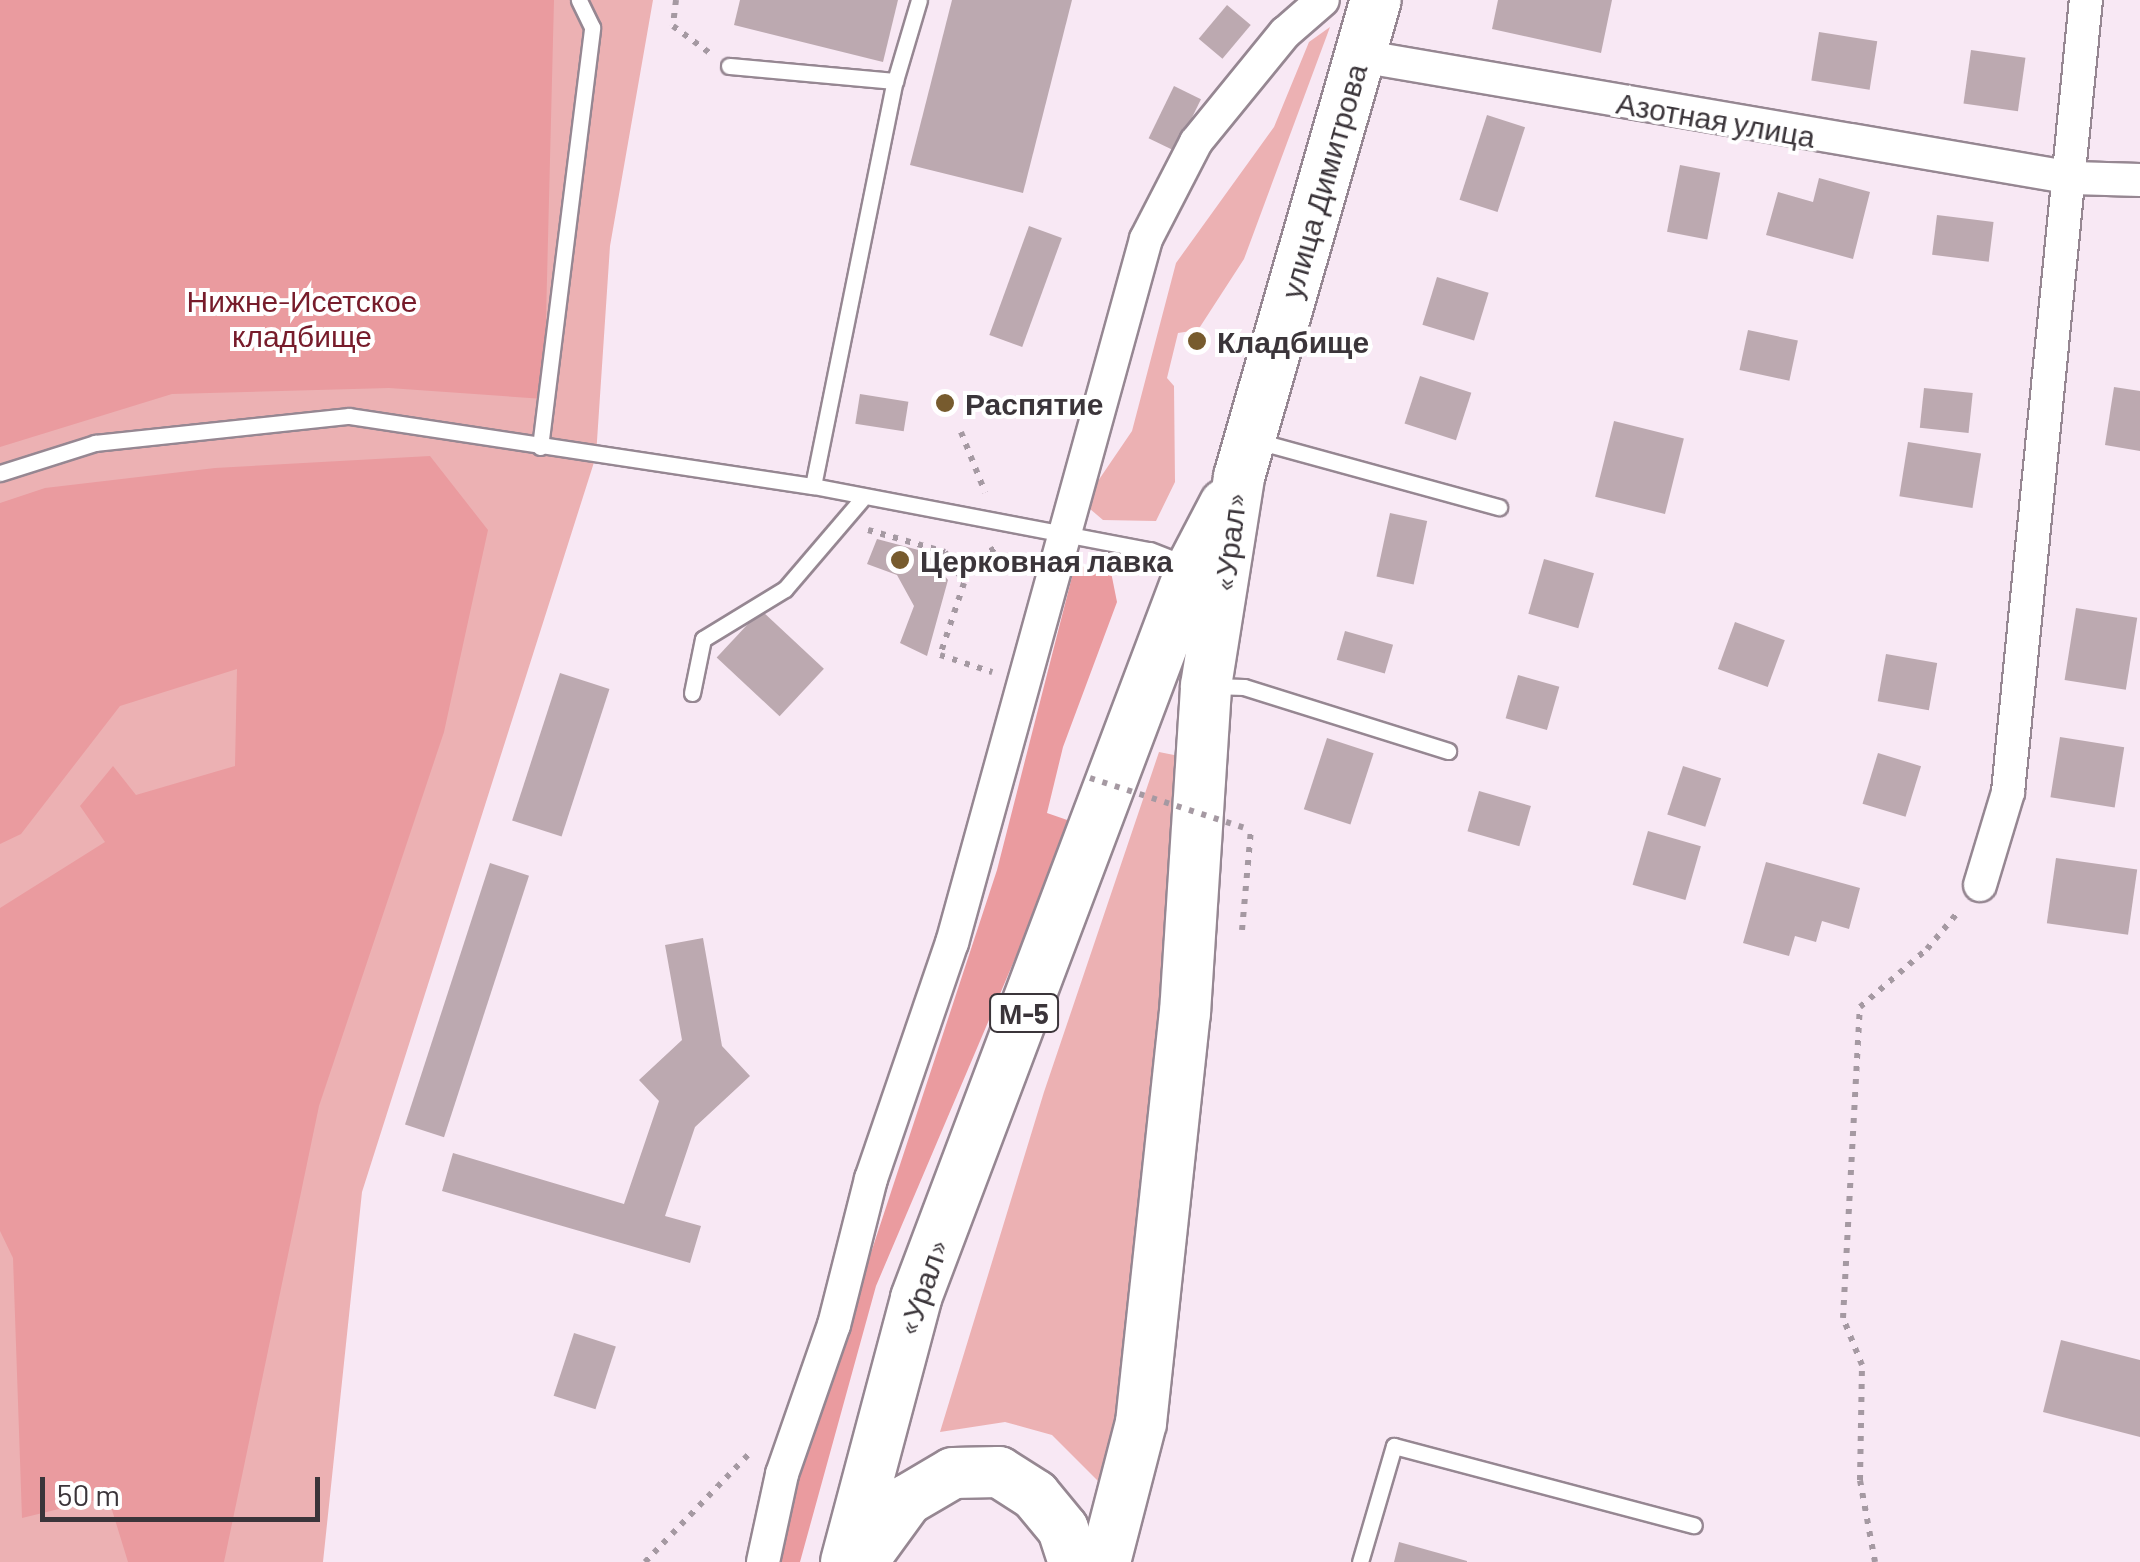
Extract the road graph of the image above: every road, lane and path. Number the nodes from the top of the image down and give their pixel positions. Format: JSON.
{"nodes":[{"id":1,"x":579,"y":0,"type":"edge"},
{"id":2,"x":676,"y":0,"type":"edge"},
{"id":3,"x":919,"y":0,"type":"edge"},
{"id":4,"x":1324,"y":0,"type":"edge"},
{"id":5,"x":1376,"y":0,"type":"edge"},
{"id":6,"x":2086,"y":0,"type":"edge"},
{"id":7,"x":1360,"y":56,"type":"junction"},
{"id":8,"x":729,"y":66,"type":"joint"},
{"id":9,"x":895,"y":81,"type":"junction"},
{"id":10,"x":2073,"y":178,"type":"junction"},
{"id":11,"x":2140,"y":180,"type":"edge"},
{"id":12,"x":961,"y":432,"type":"dead end"},
{"id":13,"x":540,"y":447,"type":"junction"},
{"id":14,"x":1243,"y":458,"type":"junction"},
{"id":15,"x":0,"y":473,"type":"edge"},
{"id":16,"x":813,"y":486,"type":"junction"},
{"id":17,"x":861,"y":500,"type":"junction"},
{"id":18,"x":1498,"y":507,"type":"dead end"},
{"id":19,"x":842,"y":522,"type":"junction"},
{"id":20,"x":998,"y":522,"type":"junction"},
{"id":21,"x":1069,"y":534,"type":"junction"},
{"id":22,"x":1192,"y":567,"type":"junction"},
{"id":23,"x":987,"y":671,"type":"dead end"},
{"id":24,"x":1206,"y":686,"type":"junction"},
{"id":25,"x":692,"y":693,"type":"dead end"},
{"id":26,"x":1448,"y":751,"type":"dead end"},
{"id":27,"x":1090,"y":778,"type":"dead end"},
{"id":28,"x":1980,"y":885,"type":"joint"},
{"id":29,"x":1242,"y":930,"type":"dead end"},
{"id":30,"x":763,"y":1439,"type":"dead end"},
{"id":31,"x":1694,"y":1525,"type":"dead end"},
{"id":32,"x":646,"y":1562,"type":"edge"},
{"id":33,"x":764,"y":1562,"type":"edge"},
{"id":34,"x":846,"y":1562,"type":"edge"},
{"id":35,"x":862,"y":1562,"type":"edge"},
{"id":36,"x":1074,"y":1562,"type":"edge"},
{"id":37,"x":1105,"y":1562,"type":"edge"},
{"id":38,"x":1360,"y":1562,"type":"edge"},
{"id":39,"x":1875,"y":1562,"type":"edge"}],
"edges":[{"from":1,"to":13,"type":"lane"},
{"from":2,"to":8,"type":"path"},
{"from":3,"to":9,"type":"lane"},
{"from":4,"to":21,"type":"street"},
{"from":5,"to":7,"type":"main road","name":"улица Димитрова"},
{"from":6,"to":10,"type":"street"},
{"from":7,"to":10,"type":"street","name":"Азотная улица"},
{"from":7,"to":14,"type":"main road","name":"улица Димитрова"},
{"from":8,"to":9,"type":"lane"},
{"from":9,"to":16,"type":"lane"},
{"from":10,"to":11,"type":"street","name":"Азотная улица"},
{"from":10,"to":28,"type":"street"},
{"from":12,"to":20,"type":"path"},
{"from":13,"to":15,"type":"lane"},
{"from":13,"to":16,"type":"lane"},
{"from":14,"to":18,"type":"lane"},
{"from":14,"to":22,"type":"main road","name":"«Урал»","number":"М-5"},
{"from":14,"to":24,"type":"main road","name":"«Урал»"},
{"from":16,"to":17,"type":"lane"},
{"from":17,"to":19,"type":"lane"},
{"from":17,"to":20,"type":"lane"},
{"from":19,"to":23,"type":"path"},
{"from":19,"to":25,"type":"lane"},
{"from":20,"to":21,"type":"lane"},
{"from":21,"to":22,"type":"lane"},
{"from":21,"to":33,"type":"street"},
{"from":22,"to":34,"type":"main road","name":"«Урал»","number":"М-5"},
{"from":24,"to":26,"type":"lane"},
{"from":24,"to":37,"type":"main road","name":"«Урал»"},
{"from":27,"to":29,"type":"path","bridge":true},
{"from":28,"to":39,"type":"path"},
{"from":30,"to":32,"type":"path"},
{"from":31,"to":38,"type":"lane"},
{"from":35,"to":36,"type":"main road"}]}
